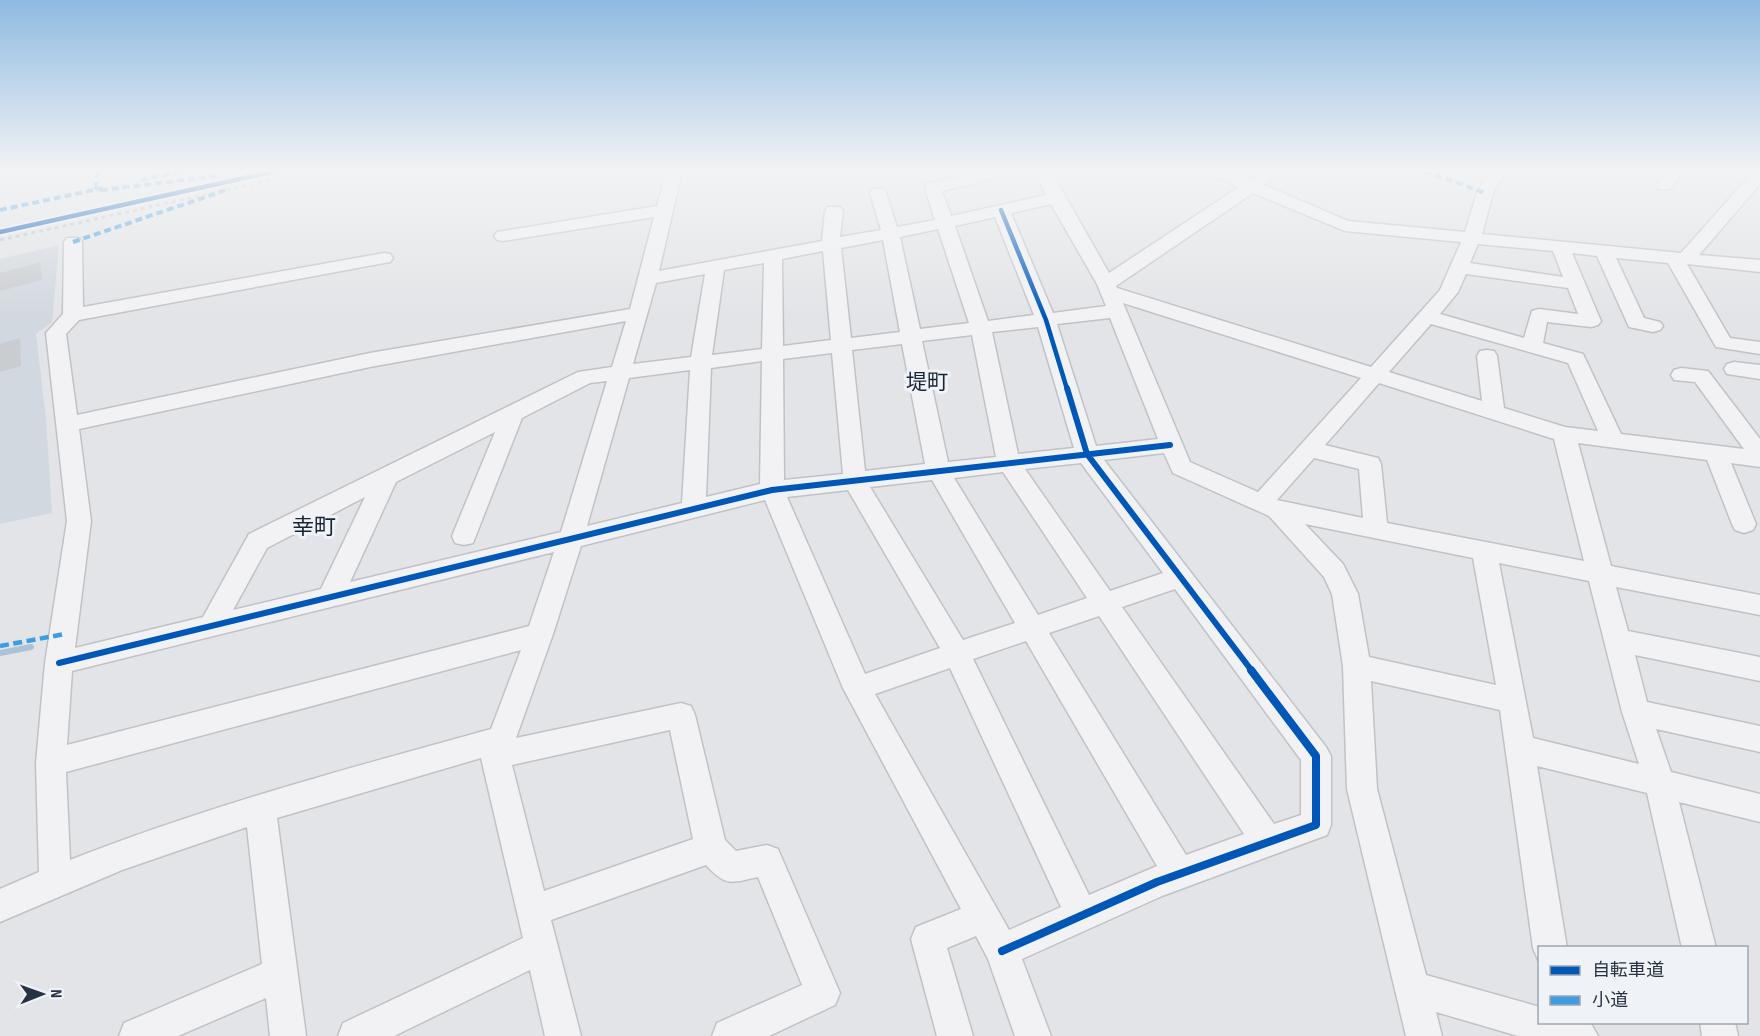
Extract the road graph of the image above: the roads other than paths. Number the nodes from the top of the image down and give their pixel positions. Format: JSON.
{"nodes":[{"id":1,"x":606,"y":219,"type":"edge"},
{"id":2,"x":662,"y":219,"type":"edge"},
{"id":3,"x":833,"y":219,"type":"edge"},
{"id":4,"x":886,"y":219,"type":"edge"},
{"id":5,"x":944,"y":219,"type":"edge"},
{"id":6,"x":960,"y":219,"type":"edge"},
{"id":7,"x":1004,"y":219,"type":"edge"},
{"id":8,"x":1068,"y":219,"type":"edge"},
{"id":9,"x":1209,"y":219,"type":"edge"},
{"id":10,"x":1330,"y":219,"type":"edge"},
{"id":11,"x":1477,"y":219,"type":"edge"},
{"id":12,"x":1717,"y":219,"type":"edge"},
{"id":13,"x":945,"y":223,"type":"junction"},
{"id":14,"x":890,"y":231,"type":"junction"},
{"id":15,"x":503,"y":236,"type":"dead end"},
{"id":16,"x":1472,"y":237,"type":"junction"},
{"id":17,"x":73,"y":242,"type":"dead end"},
{"id":18,"x":831,"y":243,"type":"junction"},
{"id":19,"x":1560,"y":246,"type":"junction"},
{"id":20,"x":1604,"y":250,"type":"junction"},
{"id":21,"x":773,"y":255,"type":"junction"},
{"id":22,"x":384,"y":258,"type":"dead end"},
{"id":23,"x":1680,"y":258,"type":"junction"},
{"id":24,"x":1752,"y":265,"type":"edge"},
{"id":25,"x":714,"y":266,"type":"junction"},
{"id":26,"x":1459,"y":267,"type":"junction"},
{"id":27,"x":648,"y":279,"type":"junction"},
{"id":28,"x":1760,"y":283,"type":"edge"},
{"id":29,"x":1576,"y":284,"type":"junction"},
{"id":30,"x":1110,"y":296,"type":"junction"},
{"id":31,"x":638,"y":313,"type":"junction"},
{"id":32,"x":73,"y":315,"type":"junction"},
{"id":33,"x":1429,"y":317,"type":"junction"},
{"id":34,"x":1046,"y":320,"type":"junction"},
{"id":35,"x":1653,"y":326,"type":"dead end"},
{"id":36,"x":981,"y":328,"type":"junction"},
{"id":37,"x":912,"y":336,"type":"junction"},
{"id":38,"x":843,"y":345,"type":"junction"},
{"id":39,"x":1532,"y":346,"type":"junction"},
{"id":40,"x":1760,"y":348,"type":"edge"},
{"id":41,"x":772,"y":353,"type":"junction"},
{"id":42,"x":1487,"y":356,"type":"dead end"},
{"id":43,"x":701,"y":362,"type":"junction"},
{"id":44,"x":1734,"y":369,"type":"dead end"},
{"id":45,"x":621,"y":372,"type":"junction"},
{"id":46,"x":1760,"y":372,"type":"edge"},
{"id":47,"x":1374,"y":375,"type":"junction"},
{"id":48,"x":1681,"y":375,"type":"dead end"},
{"id":49,"x":1494,"y":412,"type":"junction"},
{"id":50,"x":513,"y":413,"type":"junction"},
{"id":51,"x":69,"y":424,"type":"junction"},
{"id":52,"x":1564,"y":434,"type":"junction"},
{"id":53,"x":1613,"y":440,"type":"junction"},
{"id":54,"x":1170,"y":445,"type":"junction"},
{"id":55,"x":1308,"y":448,"type":"junction"},
{"id":56,"x":1716,"y":453,"type":"junction"},
{"id":57,"x":1087,"y":454,"type":"junction"},
{"id":58,"x":1760,"y":458,"type":"edge"},
{"id":59,"x":1008,"y":462,"type":"junction"},
{"id":60,"x":939,"y":471,"type":"junction"},
{"id":61,"x":387,"y":476,"type":"junction"},
{"id":62,"x":855,"y":481,"type":"junction"},
{"id":63,"x":772,"y":490,"type":"junction"},
{"id":64,"x":1269,"y":506,"type":"junction"},
{"id":65,"x":694,"y":509,"type":"junction"},
{"id":66,"x":1744,"y":524,"type":"dead end"},
{"id":67,"x":1376,"y":530,"type":"junction"},
{"id":68,"x":464,"y":536,"type":"dead end"},
{"id":69,"x":572,"y":538,"type":"junction"},
{"id":70,"x":1484,"y":551,"type":"junction"},
{"id":71,"x":1599,"y":573,"type":"junction"},
{"id":72,"x":1180,"y":577,"type":"junction"},
{"id":73,"x":330,"y":597,"type":"junction"},
{"id":74,"x":1105,"y":603,"type":"junction"},
{"id":75,"x":1760,"y":604,"type":"edge"},
{"id":76,"x":212,"y":626,"type":"junction"},
{"id":77,"x":1033,"y":627,"type":"junction"},
{"id":78,"x":540,"y":634,"type":"junction"},
{"id":79,"x":1617,"y":640,"type":"junction"},
{"id":80,"x":957,"y":654,"type":"junction"},
{"id":81,"x":59,"y":663,"type":"junction"},
{"id":82,"x":1357,"y":666,"type":"junction"},
{"id":83,"x":1760,"y":669,"type":"edge"},
{"id":84,"x":857,"y":688,"type":"junction"},
{"id":85,"x":1513,"y":701,"type":"junction"},
{"id":86,"x":1636,"y":712,"type":"junction"},
{"id":87,"x":1760,"y":739,"type":"edge"},
{"id":88,"x":498,"y":748,"type":"junction"},
{"id":89,"x":1520,"y":748,"type":"junction"},
{"id":90,"x":51,"y":763,"type":"junction"},
{"id":91,"x":1659,"y":782,"type":"junction"},
{"id":92,"x":260,"y":808,"type":"junction"},
{"id":93,"x":1760,"y":808,"type":"edge"},
{"id":94,"x":1268,"y":841,"type":"junction"},
{"id":95,"x":711,"y":848,"type":"junction"},
{"id":96,"x":1180,"y":875,"type":"junction"},
{"id":97,"x":55,"y":880,"type":"junction"},
{"id":98,"x":0,"y":906,"type":"edge"},
{"id":99,"x":532,"y":911,"type":"junction"},
{"id":100,"x":1081,"y":913,"type":"junction"},
{"id":101,"x":983,"y":916,"type":"junction"},
{"id":102,"x":1550,"y":946,"type":"edge"},
{"id":103,"x":1699,"y":946,"type":"edge"},
{"id":104,"x":541,"y":947,"type":"junction"},
{"id":105,"x":1002,"y":951,"type":"junction"},
{"id":106,"x":280,"y":974,"type":"junction"},
{"id":107,"x":1411,"y":988,"type":"junction"},
{"id":108,"x":1538,"y":1022,"type":"edge"},
{"id":109,"x":1546,"y":1024,"type":"edge"},
{"id":110,"x":1568,"y":1030,"type":"edge"},
{"id":111,"x":137,"y":1036,"type":"edge"},
{"id":112,"x":288,"y":1036,"type":"edge"},
{"id":113,"x":356,"y":1036,"type":"edge"},
{"id":114,"x":562,"y":1036,"type":"edge"},
{"id":115,"x":730,"y":1036,"type":"edge"},
{"id":116,"x":955,"y":1036,"type":"edge"},
{"id":117,"x":1033,"y":1036,"type":"edge"},
{"id":118,"x":1424,"y":1036,"type":"edge"}],
"edges":[{"from":1,"to":15,"type":"street"},
{"from":2,"to":27,"type":"street"},
{"from":3,"to":18,"type":"street"},
{"from":4,"to":14,"type":"street"},
{"from":5,"to":13,"type":"street"},
{"from":6,"to":13,"type":"street"},
{"from":7,"to":34,"type":"street"},
{"from":8,"to":30,"type":"street"},
{"from":9,"to":30,"type":"street"},
{"from":10,"to":16,"type":"street"},
{"from":11,"to":16,"type":"street"},
{"from":12,"to":23,"type":"street"},
{"from":13,"to":14,"type":"street"},
{"from":13,"to":36,"type":"street"},
{"from":14,"to":18,"type":"street"},
{"from":14,"to":37,"type":"street"},
{"from":16,"to":19,"type":"street"},
{"from":16,"to":26,"type":"street"},
{"from":17,"to":32,"type":"street"},
{"from":18,"to":21,"type":"street"},
{"from":18,"to":38,"type":"street"},
{"from":19,"to":20,"type":"street"},
{"from":19,"to":29,"type":"street"},
{"from":20,"to":23,"type":"street"},
{"from":20,"to":35,"type":"street"},
{"from":21,"to":25,"type":"street"},
{"from":21,"to":41,"type":"street"},
{"from":22,"to":32,"type":"street"},
{"from":23,"to":24,"type":"street"},
{"from":23,"to":40,"type":"street"},
{"from":24,"to":28,"type":"street"},
{"from":25,"to":27,"type":"street"},
{"from":25,"to":43,"type":"street"},
{"from":26,"to":29,"type":"street"},
{"from":26,"to":33,"type":"street"},
{"from":27,"to":31,"type":"street"},
{"from":29,"to":39,"type":"street"},
{"from":30,"to":34,"type":"street"},
{"from":30,"to":47,"type":"street"},
{"from":30,"to":54,"type":"street"},
{"from":31,"to":45,"type":"street"},
{"from":31,"to":51,"type":"street"},
{"from":32,"to":51,"type":"street"},
{"from":33,"to":39,"type":"street"},
{"from":33,"to":47,"type":"street"},
{"from":34,"to":36,"type":"street"},
{"from":34,"to":57,"type":"street"},
{"from":36,"to":37,"type":"street"},
{"from":36,"to":59,"type":"street"},
{"from":37,"to":38,"type":"street"},
{"from":37,"to":60,"type":"street"},
{"from":38,"to":41,"type":"street"},
{"from":38,"to":62,"type":"street"},
{"from":39,"to":53,"type":"street"},
{"from":41,"to":43,"type":"street"},
{"from":41,"to":63,"type":"street"},
{"from":42,"to":49,"type":"street"},
{"from":43,"to":45,"type":"street"},
{"from":43,"to":65,"type":"street"},
{"from":44,"to":46,"type":"street"},
{"from":45,"to":50,"type":"street"},
{"from":45,"to":69,"type":"street"},
{"from":47,"to":49,"type":"street"},
{"from":47,"to":55,"type":"street"},
{"from":48,"to":58,"type":"street"},
{"from":49,"to":52,"type":"street"},
{"from":50,"to":61,"type":"street"},
{"from":50,"to":68,"type":"street"},
{"from":51,"to":81,"type":"street"},
{"from":52,"to":53,"type":"street"},
{"from":52,"to":71,"type":"street"},
{"from":53,"to":56,"type":"street"},
{"from":54,"to":57,"type":"street"},
{"from":54,"to":64,"type":"street"},
{"from":55,"to":64,"type":"street"},
{"from":55,"to":67,"type":"street"},
{"from":56,"to":58,"type":"street"},
{"from":56,"to":66,"type":"street"},
{"from":57,"to":59,"type":"street"},
{"from":57,"to":72,"type":"street"},
{"from":59,"to":60,"type":"street"},
{"from":59,"to":74,"type":"street"},
{"from":60,"to":62,"type":"street"},
{"from":60,"to":77,"type":"street"},
{"from":61,"to":73,"type":"street"},
{"from":61,"to":76,"type":"street"},
{"from":62,"to":63,"type":"street"},
{"from":62,"to":80,"type":"street"},
{"from":63,"to":65,"type":"street"},
{"from":63,"to":84,"type":"street"},
{"from":64,"to":67,"type":"street"},
{"from":64,"to":82,"type":"street"},
{"from":65,"to":69,"type":"street"},
{"from":67,"to":70,"type":"street"},
{"from":69,"to":73,"type":"street"},
{"from":69,"to":78,"type":"street"},
{"from":70,"to":71,"type":"street"},
{"from":70,"to":85,"type":"street"},
{"from":71,"to":75,"type":"street"},
{"from":71,"to":79,"type":"street"},
{"from":72,"to":74,"type":"street"},
{"from":72,"to":94,"type":"street"},
{"from":73,"to":76,"type":"street"},
{"from":74,"to":77,"type":"street"},
{"from":74,"to":94,"type":"street"},
{"from":76,"to":81,"type":"street"},
{"from":77,"to":80,"type":"street"},
{"from":77,"to":96,"type":"street"},
{"from":78,"to":88,"type":"street"},
{"from":78,"to":90,"type":"street"},
{"from":79,"to":83,"type":"street"},
{"from":79,"to":86,"type":"street"},
{"from":80,"to":84,"type":"street"},
{"from":80,"to":100,"type":"street"},
{"from":81,"to":90,"type":"street"},
{"from":82,"to":85,"type":"street"},
{"from":82,"to":107,"type":"street"},
{"from":84,"to":101,"type":"street"},
{"from":85,"to":89,"type":"street"},
{"from":86,"to":87,"type":"street"},
{"from":86,"to":91,"type":"street"},
{"from":88,"to":92,"type":"street"},
{"from":88,"to":95,"type":"street"},
{"from":88,"to":99,"type":"street"},
{"from":89,"to":91,"type":"street"},
{"from":89,"to":102,"type":"street"},
{"from":90,"to":97,"type":"street"},
{"from":91,"to":93,"type":"street"},
{"from":91,"to":103,"type":"street"},
{"from":92,"to":97,"type":"street"},
{"from":92,"to":106,"type":"street"},
{"from":94,"to":96,"type":"street"},
{"from":95,"to":99,"type":"street"},
{"from":95,"to":115,"type":"street"},
{"from":96,"to":100,"type":"street"},
{"from":97,"to":98,"type":"street"},
{"from":99,"to":104,"type":"street"},
{"from":100,"to":105,"type":"street"},
{"from":101,"to":105,"type":"street"},
{"from":101,"to":116,"type":"street"},
{"from":104,"to":113,"type":"street"},
{"from":104,"to":114,"type":"street"},
{"from":105,"to":117,"type":"street"},
{"from":106,"to":111,"type":"street"},
{"from":106,"to":112,"type":"street"},
{"from":107,"to":108,"type":"street"},
{"from":107,"to":118,"type":"street"},
{"from":109,"to":110,"type":"street"}]}
